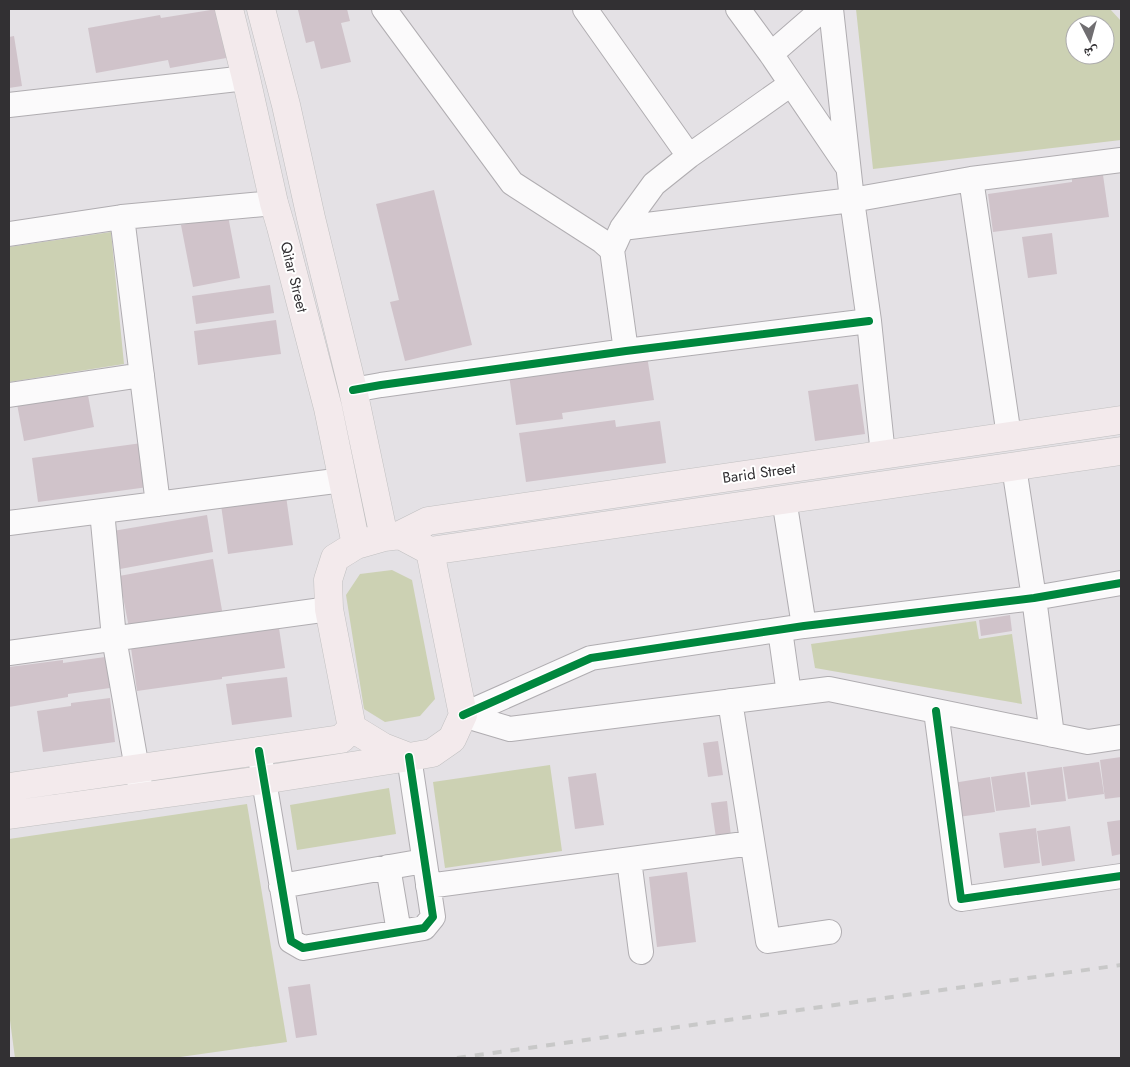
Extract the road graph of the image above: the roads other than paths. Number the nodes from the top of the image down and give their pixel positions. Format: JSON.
{"nodes":[{"id":1,"x":229,"y":9,"type":"edge"},
{"id":2,"x":261,"y":9,"type":"edge"},
{"id":3,"x":384,"y":9,"type":"edge"},
{"id":4,"x":585,"y":9,"type":"edge"},
{"id":5,"x":738,"y":9,"type":"edge"},
{"id":6,"x":823,"y":9,"type":"edge"},
{"id":7,"x":831,"y":9,"type":"edge"},
{"id":8,"x":771,"y":54,"type":"junction"},
{"id":9,"x":246,"y":78,"type":"junction"},
{"id":10,"x":791,"y":84,"type":"junction"},
{"id":11,"x":9,"y":105,"type":"edge"},
{"id":12,"x":286,"y":106,"type":"junction"},
{"id":13,"x":254,"y":116,"type":"junction"},
{"id":14,"x":689,"y":156,"type":"junction"},
{"id":15,"x":1121,"y":160,"type":"edge"},
{"id":16,"x":850,"y":170,"type":"junction"},
{"id":17,"x":970,"y":179,"type":"junction"},
{"id":18,"x":852,"y":200,"type":"junction"},
{"id":19,"x":277,"y":215,"type":"junction"},
{"id":20,"x":122,"y":217,"type":"junction"},
{"id":21,"x":311,"y":218,"type":"junction"},
{"id":22,"x":9,"y":234,"type":"edge"},
{"id":23,"x":617,"y":239,"type":"junction"},
{"id":24,"x":869,"y":321,"type":"junction"},
{"id":25,"x":626,"y":351,"type":"junction"},
{"id":26,"x":142,"y":375,"type":"junction"},
{"id":27,"x":353,"y":390,"type":"junction"},
{"id":28,"x":9,"y":395,"type":"edge"},
{"id":29,"x":1121,"y":420,"type":"edge"},
{"id":30,"x":1009,"y":436,"type":"junction"},
{"id":31,"x":1121,"y":451,"type":"edge"},
{"id":32,"x":883,"y":454,"type":"junction"},
{"id":33,"x":1014,"y":467,"type":"junction"},
{"id":34,"x":343,"y":480,"type":"junction"},
{"id":35,"x":784,"y":499,"type":"junction"},
{"id":36,"x":158,"y":504,"type":"junction"},
{"id":37,"x":102,"y":511,"type":"junction"},
{"id":38,"x":9,"y":523,"type":"edge"},
{"id":39,"x":392,"y":536,"type":"junction"},
{"id":40,"x":356,"y":545,"type":"junction"},
{"id":41,"x":430,"y":551,"type":"junction"},
{"id":42,"x":1121,"y":584,"type":"edge"},
{"id":43,"x":1034,"y":598,"type":"junction"},
{"id":44,"x":329,"y":608,"type":"junction"},
{"id":45,"x":804,"y":626,"type":"junction"},
{"id":46,"x":780,"y":630,"type":"junction"},
{"id":47,"x":114,"y":638,"type":"junction"},
{"id":48,"x":9,"y":653,"type":"edge"},
{"id":49,"x":789,"y":694,"type":"junction"},
{"id":50,"x":730,"y":701,"type":"junction"},
{"id":51,"x":936,"y":711,"type":"junction"},
{"id":52,"x":463,"y":715,"type":"junction"},
{"id":53,"x":352,"y":728,"type":"junction"},
{"id":54,"x":1052,"y":735,"type":"junction"},
{"id":55,"x":1121,"y":738,"type":"edge"},
{"id":56,"x":258,"y":751,"type":"junction"},
{"id":57,"x":409,"y":757,"type":"junction"},
{"id":58,"x":137,"y":769,"type":"junction"},
{"id":59,"x":263,"y":780,"type":"junction"},
{"id":60,"x":9,"y":786,"type":"edge"},
{"id":61,"x":142,"y":797,"type":"junction"},
{"id":62,"x":9,"y":816,"type":"edge"},
{"id":63,"x":752,"y":843,"type":"junction"},
{"id":64,"x":629,"y":860,"type":"junction"},
{"id":65,"x":424,"y":861,"type":"junction"},
{"id":66,"x":388,"y":867,"type":"junction"},
{"id":67,"x":1121,"y":876,"type":"edge"},
{"id":68,"x":281,"y":886,"type":"junction"},
{"id":69,"x":428,"y":886,"type":"junction"},
{"id":70,"x":399,"y":932,"type":"junction"},
{"id":71,"x":829,"y":932,"type":"dead end"},
{"id":72,"x":641,"y":952,"type":"dead end"}],
"edges":[{"from":1,"to":9,"type":"main road","name":"Qitar Street"},
{"from":2,"to":12,"type":"main road","name":"Qitar Street"},
{"from":3,"to":23,"type":"street"},
{"from":4,"to":14,"type":"street"},
{"from":5,"to":8,"type":"street"},
{"from":6,"to":8,"type":"street"},
{"from":7,"to":16,"type":"street"},
{"from":8,"to":10,"type":"street"},
{"from":9,"to":11,"type":"street"},
{"from":9,"to":13,"type":"main road","name":"Qitar Street"},
{"from":10,"to":14,"type":"street"},
{"from":10,"to":16,"type":"street"},
{"from":12,"to":13,"type":"main road"},
{"from":12,"to":21,"type":"main road","name":"Qitar Street"},
{"from":13,"to":19,"type":"main road","name":"Qitar Street"},
{"from":14,"to":23,"type":"street"},
{"from":15,"to":17,"type":"street"},
{"from":16,"to":18,"type":"street"},
{"from":17,"to":18,"type":"street"},
{"from":17,"to":30,"type":"street"},
{"from":18,"to":23,"type":"street"},
{"from":18,"to":24,"type":"street"},
{"from":19,"to":20,"type":"street"},
{"from":19,"to":21,"type":"main road"},
{"from":19,"to":34,"type":"main road","name":"Qitar Street"},
{"from":20,"to":22,"type":"street"},
{"from":20,"to":26,"type":"street"},
{"from":21,"to":27,"type":"main road","name":"Qitar Street"},
{"from":23,"to":25,"type":"street"},
{"from":24,"to":25,"type":"street"},
{"from":24,"to":32,"type":"street"},
{"from":25,"to":27,"type":"street"},
{"from":26,"to":28,"type":"street"},
{"from":26,"to":36,"type":"street"},
{"from":27,"to":39,"type":"main road","name":"Qitar Street"},
{"from":29,"to":30,"type":"main road","name":"Barid Street"},
{"from":30,"to":32,"type":"main road","name":"Barid Street"},
{"from":31,"to":33,"type":"main road","name":"Barid Street"},
{"from":32,"to":39,"type":"main road","name":"Barid Street"},
{"from":33,"to":35,"type":"main road","name":"Barid Street"},
{"from":33,"to":43,"type":"street"},
{"from":34,"to":36,"type":"street"},
{"from":34,"to":40,"type":"main road","name":"Qitar Street"},
{"from":35,"to":41,"type":"main road","name":"Barid Street"},
{"from":35,"to":45,"type":"street"},
{"from":36,"to":37,"type":"street"},
{"from":37,"to":38,"type":"street"},
{"from":37,"to":47,"type":"street"},
{"from":39,"to":40,"type":"main road","name":"Barid Street"},
{"from":39,"to":41,"type":"main road"},
{"from":40,"to":44,"type":"main road","name":"Barid Street"},
{"from":41,"to":52,"type":"main road"},
{"from":42,"to":43,"type":"street"},
{"from":43,"to":45,"type":"street"},
{"from":43,"to":54,"type":"street"},
{"from":44,"to":47,"type":"street"},
{"from":44,"to":53,"type":"main road","name":"Barid Street"},
{"from":45,"to":46,"type":"street"},
{"from":46,"to":49,"type":"street"},
{"from":46,"to":52,"type":"street"},
{"from":47,"to":48,"type":"street"},
{"from":47,"to":58,"type":"street"},
{"from":49,"to":50,"type":"street"},
{"from":49,"to":51,"type":"street"},
{"from":50,"to":52,"type":"street"},
{"from":50,"to":63,"type":"street"},
{"from":51,"to":54,"type":"street"},
{"from":51,"to":67,"type":"street"},
{"from":52,"to":57,"type":"main road"},
{"from":53,"to":56,"type":"main road"},
{"from":53,"to":57,"type":"main road"},
{"from":54,"to":55,"type":"street"},
{"from":56,"to":58,"type":"main road"},
{"from":56,"to":59,"type":"street"},
{"from":57,"to":59,"type":"main road"},
{"from":57,"to":65,"type":"street"},
{"from":58,"to":60,"type":"main road"},
{"from":58,"to":61,"type":"street"},
{"from":59,"to":61,"type":"main road"},
{"from":59,"to":68,"type":"street"},
{"from":61,"to":62,"type":"main road"},
{"from":63,"to":64,"type":"street"},
{"from":63,"to":71,"type":"street"},
{"from":64,"to":69,"type":"street"},
{"from":64,"to":72,"type":"street"},
{"from":65,"to":66,"type":"street"},
{"from":65,"to":69,"type":"street"},
{"from":66,"to":68,"type":"street"},
{"from":66,"to":70,"type":"street"},
{"from":68,"to":70,"type":"street"},
{"from":69,"to":70,"type":"street"}]}
